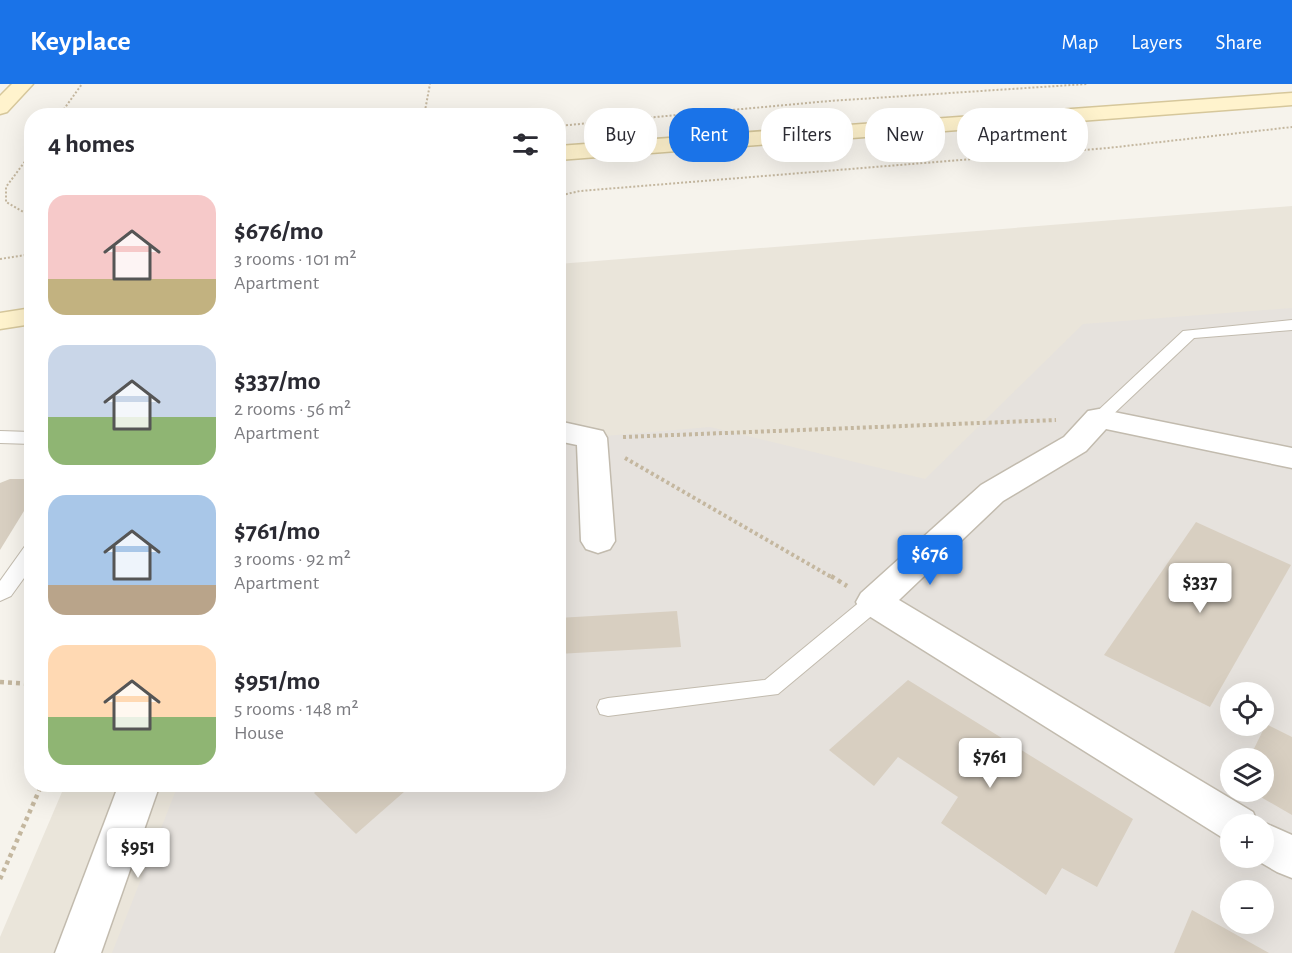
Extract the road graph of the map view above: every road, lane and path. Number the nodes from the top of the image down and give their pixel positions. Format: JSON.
{"nodes":[{"id":1,"x":23,"y":84,"type":"edge"},
{"id":2,"x":82,"y":84,"type":"edge"},
{"id":3,"x":430,"y":84,"type":"edge"},
{"id":4,"x":1087,"y":84,"type":"edge"},
{"id":5,"x":1292,"y":99,"type":"edge"},
{"id":6,"x":0,"y":108,"type":"edge"},
{"id":7,"x":65,"y":108,"type":"edge"},
{"id":8,"x":426,"y":108,"type":"edge"},
{"id":9,"x":566,"y":125,"type":"edge"},
{"id":10,"x":1292,"y":127,"type":"edge"},
{"id":11,"x":566,"y":152,"type":"edge"},
{"id":12,"x":24,"y":163,"type":"edge"},
{"id":13,"x":566,"y":194,"type":"edge"},
{"id":14,"x":24,"y":212,"type":"edge"},
{"id":15,"x":24,"y":255,"type":"edge"},
{"id":16,"x":0,"y":259,"type":"edge"},
{"id":17,"x":24,"y":303,"type":"edge"},
{"id":18,"x":0,"y":306,"type":"edge"},
{"id":19,"x":24,"y":317,"type":"edge"},
{"id":20,"x":0,"y":321,"type":"edge"},
{"id":21,"x":1292,"y":326,"type":"edge"},
{"id":22,"x":1099,"y":418,"type":"junction"},
{"id":23,"x":566,"y":433,"type":"edge"},
{"id":24,"x":0,"y":437,"type":"edge"},
{"id":25,"x":24,"y":438,"type":"edge"},
{"id":26,"x":592,"y":438,"type":"junction"},
{"id":27,"x":1292,"y":458,"type":"edge"},
{"id":28,"x":598,"y":541,"type":"dead end"},
{"id":29,"x":24,"y":562,"type":"edge"},
{"id":30,"x":0,"y":592,"type":"edge"},
{"id":31,"x":874,"y":602,"type":"junction"},
{"id":32,"x":0,"y":682,"type":"edge"},
{"id":33,"x":24,"y":684,"type":"edge"},
{"id":34,"x":608,"y":707,"type":"dead end"},
{"id":35,"x":38,"y":792,"type":"edge"},
{"id":36,"x":137,"y":792,"type":"edge"},
{"id":37,"x":1220,"y":814,"type":"edge"},
{"id":38,"x":1274,"y":847,"type":"edge"},
{"id":39,"x":1292,"y":858,"type":"edge"},
{"id":40,"x":0,"y":879,"type":"edge"},
{"id":41,"x":78,"y":953,"type":"edge"}],
"edges":[{"from":1,"to":6,"type":"main road"},
{"from":2,"to":7,"type":"path"},
{"from":3,"to":8,"type":"path"},
{"from":4,"to":9,"type":"path"},
{"from":5,"to":11,"type":"main road"},
{"from":10,"to":13,"type":"path"},
{"from":12,"to":14,"type":"path"},
{"from":15,"to":16,"type":"path"},
{"from":17,"to":18,"type":"main road"},
{"from":19,"to":20,"type":"main road"},
{"from":21,"to":22,"type":"lane"},
{"from":22,"to":26,"type":"path"},
{"from":22,"to":27,"type":"street"},
{"from":22,"to":31,"type":"street"},
{"from":23,"to":26,"type":"street"},
{"from":24,"to":25,"type":"lane"},
{"from":26,"to":28,"type":"street"},
{"from":26,"to":31,"type":"path"},
{"from":29,"to":30,"type":"lane"},
{"from":31,"to":34,"type":"lane"},
{"from":31,"to":37,"type":"street"},
{"from":32,"to":33,"type":"path"},
{"from":35,"to":40,"type":"path"},
{"from":36,"to":41,"type":"street"},
{"from":38,"to":39,"type":"street"}]}
